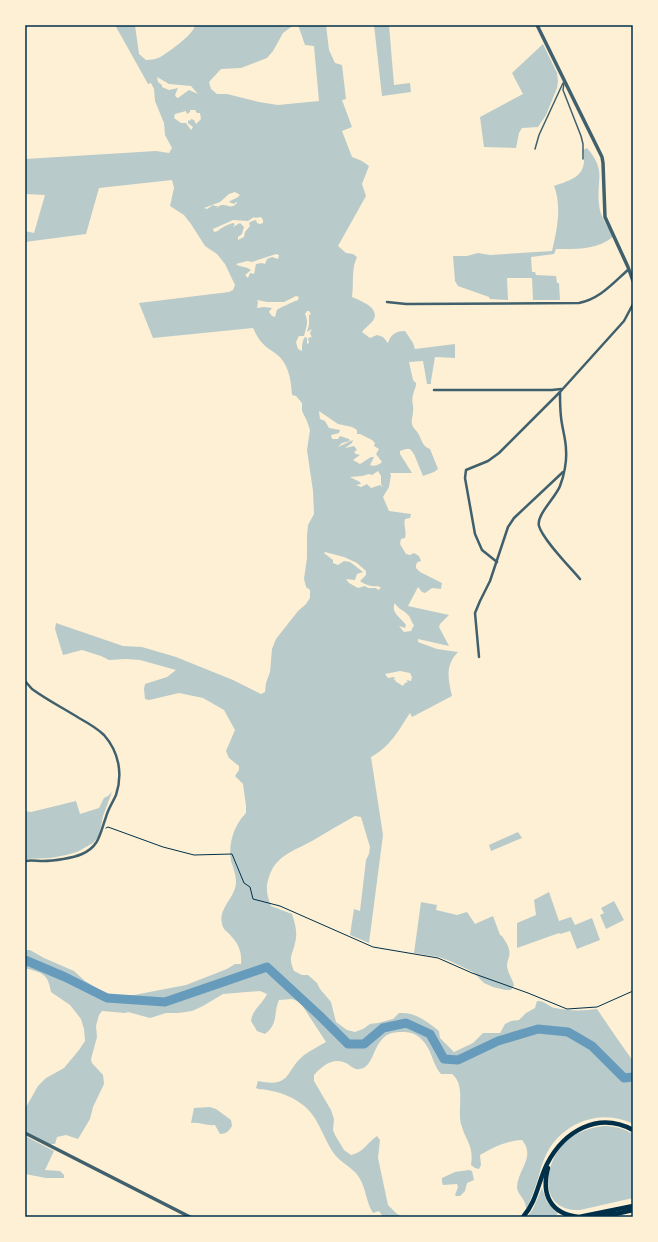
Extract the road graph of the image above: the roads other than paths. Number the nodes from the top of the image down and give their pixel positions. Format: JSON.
{"nodes":[{"id":1,"x":537,"y":25,"type":"edge"},
{"id":2,"x":564,"y":81,"type":"junction"},
{"id":3,"x":535,"y":149,"type":"dead end"},
{"id":4,"x":583,"y":159,"type":"dead end"},
{"id":5,"x":629,"y":269,"type":"junction"},
{"id":6,"x":633,"y":281,"type":"edge"},
{"id":7,"x":387,"y":302,"type":"dead end"},
{"id":8,"x":633,"y":304,"type":"edge"},
{"id":9,"x":563,"y":388,"type":"junction"},
{"id":10,"x":434,"y":390,"type":"dead end"},
{"id":11,"x":560,"y":392,"type":"junction"},
{"id":12,"x":564,"y":472,"type":"junction"},
{"id":13,"x":497,"y":562,"type":"junction"},
{"id":14,"x":580,"y":579,"type":"dead end"},
{"id":15,"x":479,"y":657,"type":"dead end"},
{"id":16,"x":25,"y":682,"type":"edge"},
{"id":17,"x":25,"y":861,"type":"edge"},
{"id":18,"x":633,"y":1130,"type":"edge"},
{"id":19,"x":25,"y":1134,"type":"edge"},
{"id":20,"x":559,"y":1146,"type":"junction"},
{"id":21,"x":633,"y":1208,"type":"edge"},
{"id":22,"x":190,"y":1217,"type":"edge"},
{"id":23,"x":523,"y":1217,"type":"edge"},
{"id":24,"x":598,"y":1217,"type":"edge"},
{"id":25,"x":602,"y":1217,"type":"edge"}],
"edges":[{"from":1,"to":2,"type":"street"},
{"from":2,"to":3,"type":"lane"},
{"from":2,"to":4,"type":"lane"},
{"from":2,"to":5,"type":"street"},
{"from":5,"to":6,"type":"street"},
{"from":5,"to":7,"type":"street"},
{"from":8,"to":9,"type":"street"},
{"from":9,"to":10,"type":"street"},
{"from":9,"to":11,"type":"street"},
{"from":11,"to":12,"type":"street"},
{"from":11,"to":13,"type":"street"},
{"from":12,"to":13,"type":"street"},
{"from":12,"to":14,"type":"street"},
{"from":13,"to":15,"type":"street"},
{"from":16,"to":17,"type":"street"},
{"from":18,"to":20,"type":"highway"},
{"from":19,"to":22,"type":"street"},
{"from":20,"to":21,"type":"highway"},
{"from":20,"to":23,"type":"highway"},
{"from":21,"to":24,"type":"highway"},
{"from":21,"to":25,"type":"highway"}]}
